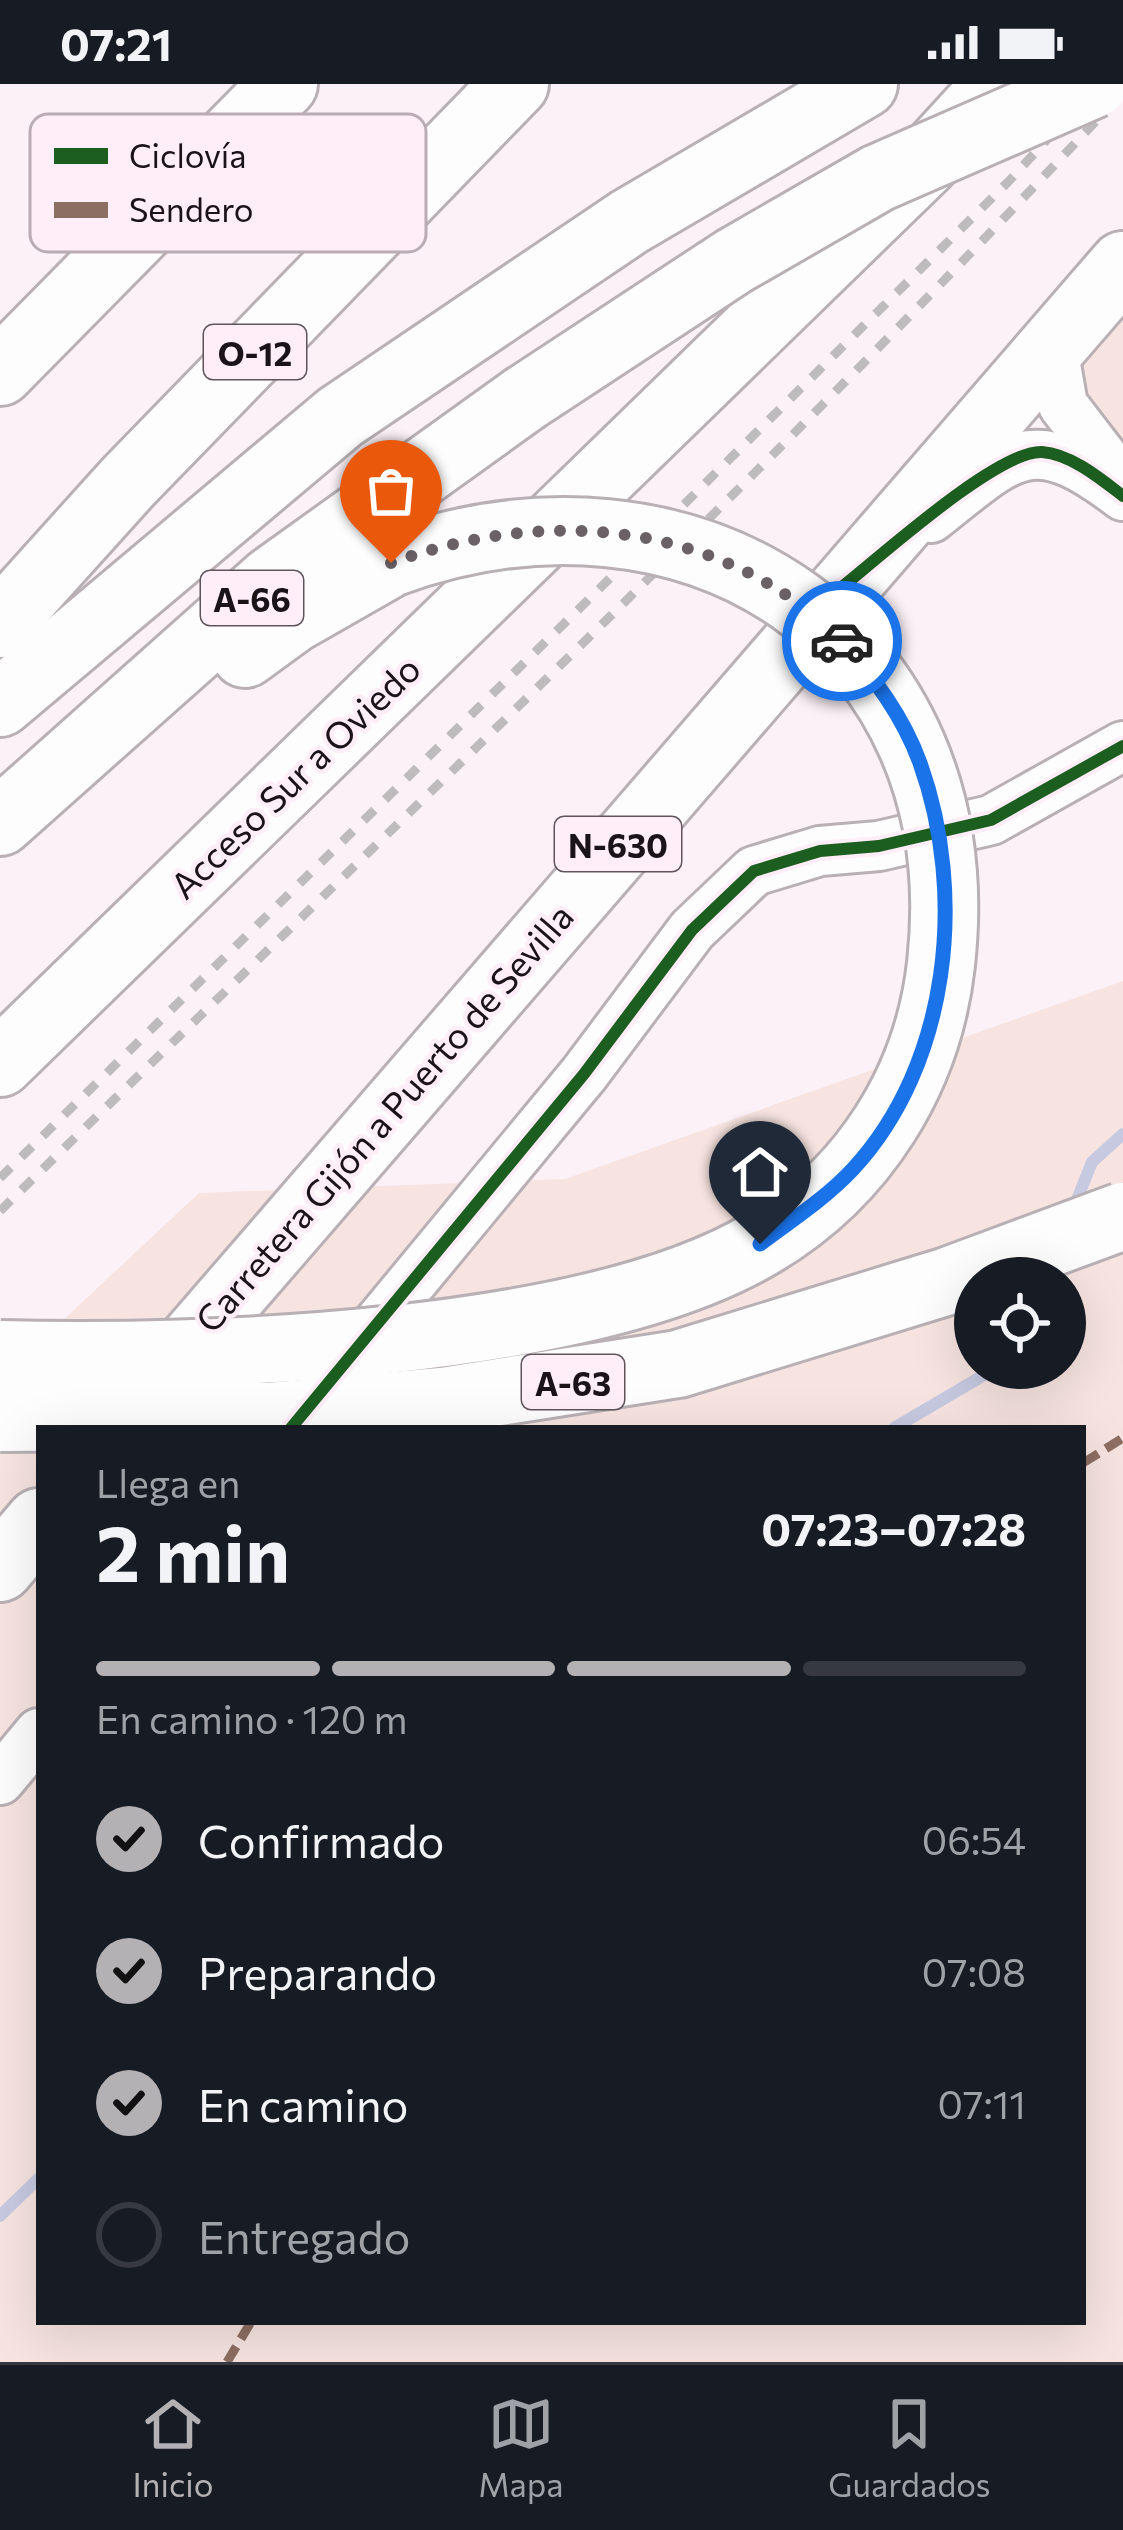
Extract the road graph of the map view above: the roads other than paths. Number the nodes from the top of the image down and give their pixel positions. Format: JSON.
{"nodes":[{"id":1,"x":284,"y":84,"type":"edge"},
{"id":2,"x":515,"y":84,"type":"edge"},
{"id":3,"x":864,"y":84,"type":"edge"},
{"id":4,"x":998,"y":84,"type":"edge"},
{"id":5,"x":1094,"y":84,"type":"edge"},
{"id":6,"x":254,"y":114,"type":"edge"},
{"id":7,"x":426,"y":176,"type":"edge"},
{"id":8,"x":118,"y":252,"type":"edge"},
{"id":9,"x":352,"y":252,"type":"edge"},
{"id":10,"x":1123,"y":265,"type":"edge"},
{"id":11,"x":1053,"y":348,"type":"junction"},
{"id":12,"x":0,"y":372,"type":"edge"},
{"id":13,"x":1123,"y":483,"type":"edge"},
{"id":14,"x":1123,"y":496,"type":"edge"},
{"id":15,"x":842,"y":587,"type":"junction"},
{"id":16,"x":0,"y":625,"type":"edge"},
{"id":17,"x":0,"y":703,"type":"edge"},
{"id":18,"x":1123,"y":746,"type":"edge"},
{"id":19,"x":0,"y":822,"type":"edge"},
{"id":20,"x":0,"y":871,"type":"edge"},
{"id":21,"x":0,"y":1063,"type":"edge"},
{"id":22,"x":1123,"y":1216,"type":"edge"},
{"id":23,"x":0,"y":1354,"type":"edge"},
{"id":24,"x":0,"y":1418,"type":"edge"},
{"id":25,"x":121,"y":1425,"type":"edge"},
{"id":26,"x":293,"y":1425,"type":"edge"},
{"id":27,"x":36,"y":1526,"type":"edge"},
{"id":28,"x":0,"y":1568,"type":"edge"},
{"id":29,"x":36,"y":1737,"type":"edge"},
{"id":30,"x":0,"y":1780,"type":"edge"}],
"edges":[{"from":1,"to":6,"type":"highway"},
{"from":2,"to":7,"type":"highway","number":"O-12"},
{"from":3,"to":17,"type":"highway","number":"A-66"},
{"from":4,"to":21,"type":"highway","name":"Acceso Sur a Oviedo"},
{"from":5,"to":19,"type":"highway","number":"A-66","bridge":true},
{"from":8,"to":12,"type":"highway"},
{"from":9,"to":16,"type":"highway","number":"O-12"},
{"from":10,"to":11,"type":"highway","name":"Carretera Gijón a Puerto de Sevilla","number":"N-630"},
{"from":11,"to":13,"type":"street"},
{"from":11,"to":15,"type":"highway","name":"Carretera Gijón a Puerto de Sevilla","number":"N-630"},
{"from":14,"to":15,"type":"street"},
{"from":15,"to":25,"type":"highway","name":"Carretera Gijón a Puerto de Sevilla","number":"N-630"},
{"from":18,"to":26,"type":"street"},
{"from":20,"to":23,"type":"highway","bridge":true},
{"from":22,"to":24,"type":"highway","number":"A-63","bridge":true},
{"from":27,"to":28,"type":"highway"},
{"from":29,"to":30,"type":"street"}]}
